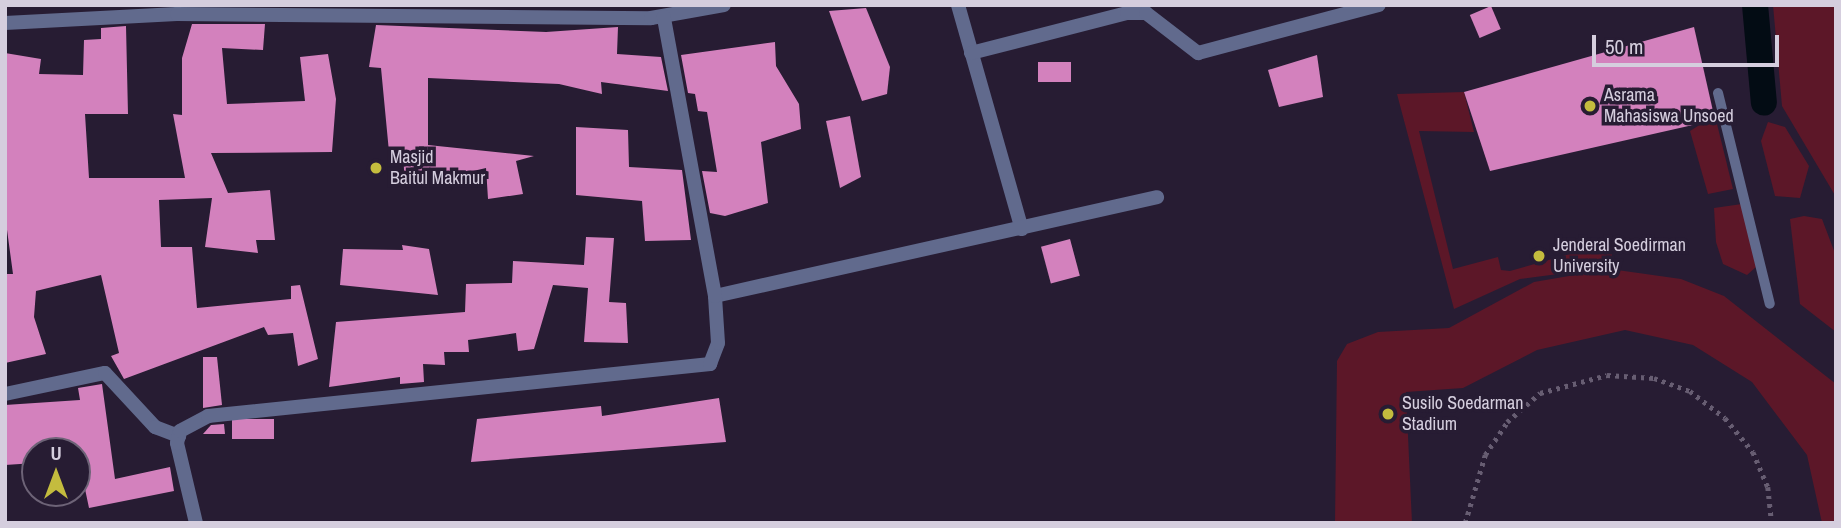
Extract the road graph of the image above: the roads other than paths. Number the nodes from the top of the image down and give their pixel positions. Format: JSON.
{"nodes":[{"id":1,"x":724,"y":5,"type":"edge"},
{"id":2,"x":958,"y":5,"type":"edge"},
{"id":3,"x":1379,"y":5,"type":"edge"},
{"id":4,"x":335,"y":10,"type":"edge"},
{"id":5,"x":664,"y":17,"type":"junction"},
{"id":6,"x":5,"y":23,"type":"edge"},
{"id":7,"x":971,"y":53,"type":"junction"},
{"id":8,"x":1718,"y":93,"type":"dead end"},
{"id":9,"x":1157,"y":197,"type":"dead end"},
{"id":10,"x":1022,"y":229,"type":"junction"},
{"id":11,"x":715,"y":296,"type":"junction"},
{"id":12,"x":1770,"y":304,"type":"dead end"},
{"id":13,"x":5,"y":394,"type":"edge"},
{"id":14,"x":179,"y":436,"type":"junction"},
{"id":15,"x":197,"y":523,"type":"edge"}],
"edges":[{"from":1,"to":5,"type":"street"},
{"from":2,"to":7,"type":"street"},
{"from":3,"to":7,"type":"street"},
{"from":4,"to":5,"type":"street"},
{"from":4,"to":6,"type":"street"},
{"from":5,"to":11,"type":"street"},
{"from":7,"to":10,"type":"street"},
{"from":8,"to":12,"type":"lane"},
{"from":9,"to":10,"type":"street"},
{"from":10,"to":11,"type":"street"},
{"from":11,"to":14,"type":"street"},
{"from":13,"to":14,"type":"street"},
{"from":14,"to":15,"type":"street"}]}
